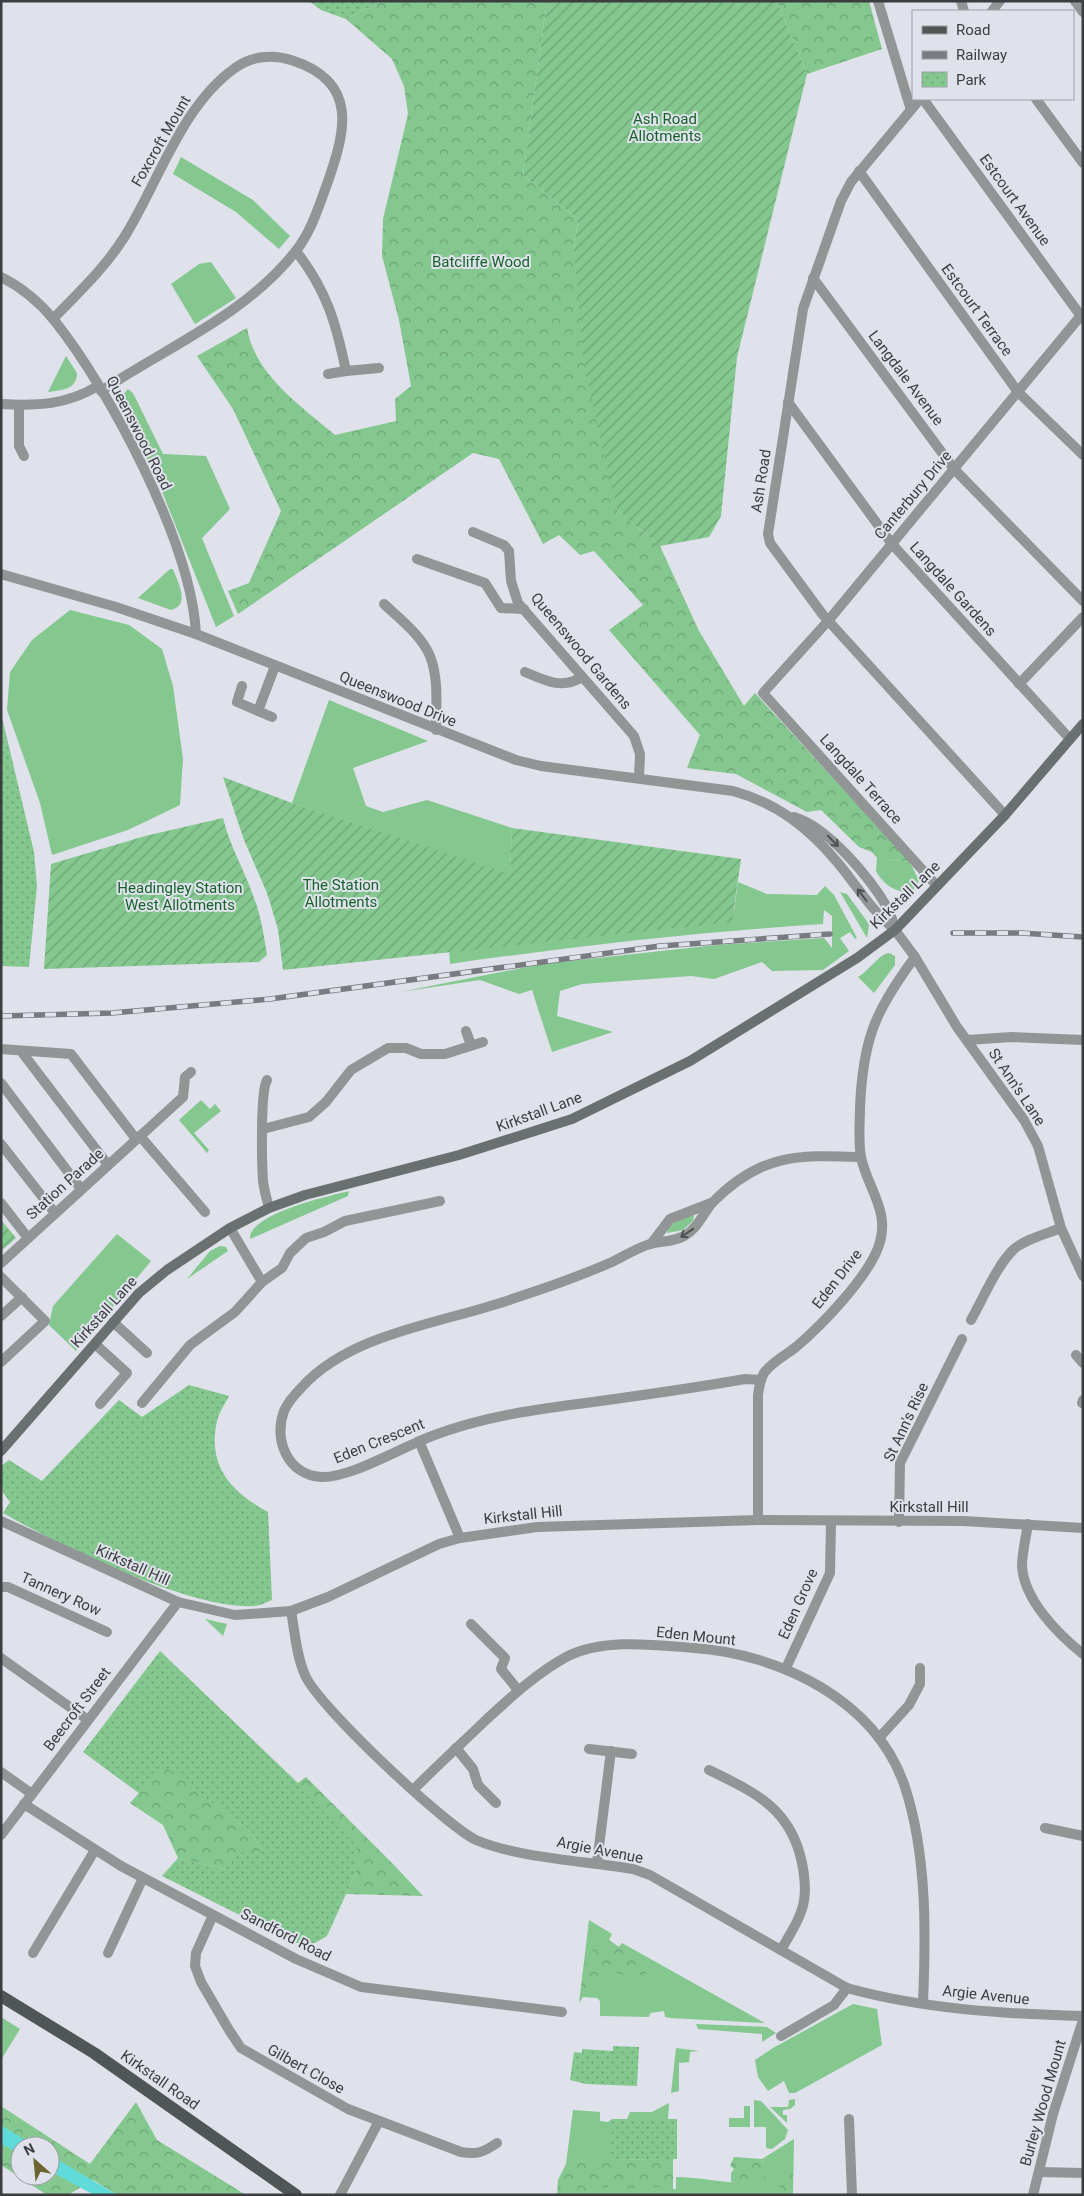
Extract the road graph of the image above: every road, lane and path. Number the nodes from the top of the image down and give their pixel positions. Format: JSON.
{"nodes":[{"id":1,"x":878,"y":1,"type":"edge"},
{"id":2,"x":1075,"y":1,"type":"edge"},
{"id":3,"x":1083,"y":12,"type":"edge"},
{"id":4,"x":921,"y":100,"type":"edge"},
{"id":5,"x":923,"y":100,"type":"edge"},
{"id":6,"x":1037,"y":100,"type":"edge"},
{"id":7,"x":910,"y":110,"type":"junction"},
{"id":8,"x":1083,"y":163,"type":"edge"},
{"id":9,"x":860,"y":171,"type":"junction"},
{"id":10,"x":296,"y":251,"type":"junction"},
{"id":11,"x":1,"y":277,"type":"edge"},
{"id":12,"x":813,"y":278,"type":"junction"},
{"id":13,"x":1082,"y":316,"type":"edge"},
{"id":14,"x":53,"y":319,"type":"junction"},
{"id":15,"x":379,"y":368,"type":"dead end"},
{"id":16,"x":346,"y":372,"type":"junction"},
{"id":17,"x":328,"y":374,"type":"dead end"},
{"id":18,"x":99,"y":389,"type":"junction"},
{"id":19,"x":1018,"y":392,"type":"junction"},
{"id":20,"x":788,"y":402,"type":"junction"},
{"id":21,"x":1,"y":404,"type":"edge"},
{"id":22,"x":19,"y":405,"type":"junction"},
{"id":23,"x":24,"y":456,"type":"dead end"},
{"id":24,"x":1083,"y":456,"type":"edge"},
{"id":25,"x":954,"y":469,"type":"junction"},
{"id":26,"x":473,"y":532,"type":"dead end"},
{"id":27,"x":892,"y":544,"type":"junction"},
{"id":28,"x":417,"y":559,"type":"dead end"},
{"id":29,"x":1,"y":574,"type":"edge"},
{"id":30,"x":1083,"y":601,"type":"edge"},
{"id":31,"x":384,"y":604,"type":"dead end"},
{"id":32,"x":524,"y":609,"type":"junction"},
{"id":33,"x":1083,"y":616,"type":"edge"},
{"id":34,"x":828,"y":621,"type":"junction"},
{"id":35,"x":196,"y":634,"type":"junction"},
{"id":36,"x":275,"y":666,"type":"junction"},
{"id":37,"x":524,"y":672,"type":"dead end"},
{"id":38,"x":582,"y":677,"type":"junction"},
{"id":39,"x":1019,"y":684,"type":"junction"},
{"id":40,"x":242,"y":686,"type":"dead end"},
{"id":41,"x":763,"y":693,"type":"joint"},
{"id":42,"x":258,"y":711,"type":"junction"},
{"id":43,"x":272,"y":717,"type":"dead end"},
{"id":44,"x":1083,"y":724,"type":"edge"},
{"id":45,"x":436,"y":730,"type":"junction"},
{"id":46,"x":1070,"y":739,"type":"junction"},
{"id":47,"x":639,"y":778,"type":"junction"},
{"id":48,"x":1005,"y":815,"type":"junction"},
{"id":49,"x":937,"y":886,"type":"junction"},
{"id":50,"x":895,"y":930,"type":"junction"},
{"id":51,"x":915,"y":957,"type":"junction"},
{"id":52,"x":466,"y":1032,"type":"dead end"},
{"id":53,"x":967,"y":1040,"type":"junction"},
{"id":54,"x":1083,"y":1040,"type":"edge"},
{"id":55,"x":483,"y":1042,"type":"dead end"},
{"id":56,"x":471,"y":1046,"type":"junction"},
{"id":57,"x":1,"y":1049,"type":"edge"},
{"id":58,"x":21,"y":1051,"type":"junction"},
{"id":59,"x":190,"y":1072,"type":"dead end"},
{"id":60,"x":267,"y":1080,"type":"dead end"},
{"id":61,"x":1,"y":1083,"type":"edge"},
{"id":62,"x":263,"y":1130,"type":"junction"},
{"id":63,"x":138,"y":1138,"type":"junction"},
{"id":64,"x":1,"y":1144,"type":"edge"},
{"id":65,"x":861,"y":1157,"type":"junction"},
{"id":66,"x":108,"y":1165,"type":"junction"},
{"id":67,"x":82,"y":1189,"type":"junction"},
{"id":68,"x":440,"y":1201,"type":"dead end"},
{"id":69,"x":1,"y":1203,"type":"edge"},
{"id":70,"x":712,"y":1204,"type":"junction"},
{"id":71,"x":269,"y":1208,"type":"junction"},
{"id":72,"x":205,"y":1212,"type":"dead end"},
{"id":73,"x":55,"y":1214,"type":"junction"},
{"id":74,"x":230,"y":1228,"type":"junction"},
{"id":75,"x":1061,"y":1228,"type":"junction"},
{"id":76,"x":28,"y":1238,"type":"junction"},
{"id":77,"x":651,"y":1244,"type":"junction"},
{"id":78,"x":1,"y":1263,"type":"edge"},
{"id":79,"x":1083,"y":1276,"type":"edge"},
{"id":80,"x":1,"y":1277,"type":"edge"},
{"id":81,"x":262,"y":1282,"type":"junction"},
{"id":82,"x":22,"y":1296,"type":"junction"},
{"id":83,"x":1,"y":1316,"type":"edge"},
{"id":84,"x":971,"y":1320,"type":"dead end"},
{"id":85,"x":113,"y":1322,"type":"junction"},
{"id":86,"x":962,"y":1339,"type":"dead end"},
{"id":87,"x":95,"y":1344,"type":"junction"},
{"id":88,"x":147,"y":1353,"type":"dead end"},
{"id":89,"x":1,"y":1362,"type":"edge"},
{"id":90,"x":760,"y":1380,"type":"junction"},
{"id":91,"x":100,"y":1404,"type":"dead end"},
{"id":92,"x":142,"y":1404,"type":"dead end"},
{"id":93,"x":419,"y":1441,"type":"junction"},
{"id":94,"x":1,"y":1450,"type":"edge"},
{"id":95,"x":758,"y":1520,"type":"junction"},
{"id":96,"x":1,"y":1521,"type":"edge"},
{"id":97,"x":831,"y":1521,"type":"junction"},
{"id":98,"x":899,"y":1522,"type":"junction"},
{"id":99,"x":1028,"y":1524,"type":"junction"},
{"id":100,"x":1083,"y":1528,"type":"edge"},
{"id":101,"x":460,"y":1538,"type":"junction"},
{"id":102,"x":1,"y":1587,"type":"edge"},
{"id":103,"x":178,"y":1602,"type":"junction"},
{"id":104,"x":291,"y":1611,"type":"junction"},
{"id":105,"x":471,"y":1624,"type":"dead end"},
{"id":106,"x":107,"y":1632,"type":"dead end"},
{"id":107,"x":1083,"y":1654,"type":"edge"},
{"id":108,"x":1,"y":1658,"type":"edge"},
{"id":109,"x":786,"y":1668,"type":"junction"},
{"id":110,"x":920,"y":1668,"type":"dead end"},
{"id":111,"x":518,"y":1690,"type":"junction"},
{"id":112,"x":88,"y":1720,"type":"junction"},
{"id":113,"x":879,"y":1738,"type":"junction"},
{"id":114,"x":456,"y":1748,"type":"junction"},
{"id":115,"x":589,"y":1749,"type":"dead end"},
{"id":116,"x":611,"y":1751,"type":"junction"},
{"id":117,"x":632,"y":1754,"type":"dead end"},
{"id":118,"x":709,"y":1770,"type":"dead end"},
{"id":119,"x":1,"y":1772,"type":"edge"},
{"id":120,"x":413,"y":1790,"type":"junction"},
{"id":121,"x":32,"y":1794,"type":"junction"},
{"id":122,"x":24,"y":1804,"type":"junction"},
{"id":123,"x":496,"y":1804,"type":"dead end"},
{"id":124,"x":1045,"y":1828,"type":"dead end"},
{"id":125,"x":1,"y":1835,"type":"edge"},
{"id":126,"x":1083,"y":1836,"type":"edge"},
{"id":127,"x":95,"y":1850,"type":"junction"},
{"id":128,"x":598,"y":1863,"type":"junction"},
{"id":129,"x":144,"y":1878,"type":"junction"},
{"id":130,"x":213,"y":1915,"type":"junction"},
{"id":131,"x":781,"y":1950,"type":"junction"},
{"id":132,"x":33,"y":1953,"type":"dead end"},
{"id":133,"x":108,"y":1953,"type":"dead end"},
{"id":134,"x":847,"y":1988,"type":"junction"},
{"id":135,"x":1,"y":1996,"type":"edge"},
{"id":136,"x":923,"y":2004,"type":"junction"},
{"id":137,"x":562,"y":2012,"type":"dead end"},
{"id":138,"x":1083,"y":2018,"type":"edge"},
{"id":139,"x":781,"y":2036,"type":"dead end"},
{"id":140,"x":849,"y":2119,"type":"dead end"},
{"id":141,"x":379,"y":2121,"type":"junction"},
{"id":142,"x":498,"y":2143,"type":"dead end"},
{"id":143,"x":1039,"y":2172,"type":"junction"},
{"id":144,"x":1083,"y":2173,"type":"edge"},
{"id":145,"x":296,"y":2195,"type":"edge"},
{"id":146,"x":340,"y":2195,"type":"edge"},
{"id":147,"x":852,"y":2195,"type":"edge"},
{"id":148,"x":1034,"y":2195,"type":"edge"}],
"edges":[{"from":1,"to":7,"type":"street"},
{"from":2,"to":3,"type":"street"},
{"from":4,"to":7,"type":"street","name":"Ash Road"},
{"from":5,"to":13,"type":"street","name":"Estcourt Avenue"},
{"from":6,"to":8,"type":"street"},
{"from":7,"to":9,"type":"street","name":"Ash Road"},
{"from":9,"to":12,"type":"street","name":"Ash Road"},
{"from":9,"to":19,"type":"street","name":"Estcourt Terrace"},
{"from":10,"to":14,"type":"street","name":"Foxcroft Mount"},
{"from":10,"to":16,"type":"street"},
{"from":10,"to":18,"type":"street","name":"Foxcroft Mount"},
{"from":11,"to":14,"type":"street","name":"Queenswood Road"},
{"from":12,"to":20,"type":"street","name":"Ash Road"},
{"from":12,"to":25,"type":"street","name":"Langdale Avenue"},
{"from":13,"to":19,"type":"street","name":"Canterbury Drive"},
{"from":14,"to":18,"type":"street","name":"Queenswood Road"},
{"from":15,"to":16,"type":"street"},
{"from":16,"to":17,"type":"street"},
{"from":18,"to":22,"type":"street","name":"Foxcroft Mount"},
{"from":18,"to":35,"type":"street","name":"Queenswood Road"},
{"from":19,"to":24,"type":"street","name":"Estcourt Terrace"},
{"from":19,"to":25,"type":"street","name":"Canterbury Drive"},
{"from":20,"to":27,"type":"street","name":"Langdale Gardens"},
{"from":20,"to":34,"type":"street","name":"Ash Road"},
{"from":21,"to":22,"type":"street","name":"Foxcroft Mount"},
{"from":22,"to":23,"type":"street"},
{"from":25,"to":27,"type":"street","name":"Canterbury Drive"},
{"from":25,"to":30,"type":"street","name":"Langdale Avenue"},
{"from":26,"to":32,"type":"street","name":"Queenswood Gardens"},
{"from":27,"to":34,"type":"street","name":"Canterbury Drive"},
{"from":27,"to":39,"type":"street","name":"Langdale Gardens"},
{"from":28,"to":32,"type":"street"},
{"from":29,"to":35,"type":"street","name":"Queenswood Drive"},
{"from":31,"to":45,"type":"street"},
{"from":32,"to":38,"type":"street","name":"Queenswood Gardens"},
{"from":33,"to":39,"type":"street"},
{"from":34,"to":41,"type":"street","name":"Canterbury Drive"},
{"from":34,"to":48,"type":"street","name":"Ash Road"},
{"from":35,"to":36,"type":"street","name":"Queenswood Drive"},
{"from":36,"to":42,"type":"street"},
{"from":36,"to":45,"type":"street","name":"Queenswood Drive"},
{"from":37,"to":38,"type":"street"},
{"from":38,"to":47,"type":"street","name":"Queenswood Gardens"},
{"from":39,"to":46,"type":"street","name":"Langdale Gardens"},
{"from":40,"to":42,"type":"street"},
{"from":41,"to":49,"type":"street","name":"Langdale Terrace"},
{"from":42,"to":43,"type":"street"},
{"from":44,"to":46,"type":"main road","name":"Kirkstall Lane"},
{"from":45,"to":47,"type":"street","name":"Queenswood Drive"},
{"from":46,"to":48,"type":"main road","name":"Kirkstall Lane"},
{"from":47,"to":50,"type":"street","name":"Queenswood Drive"},
{"from":48,"to":49,"type":"main road","name":"Kirkstall Lane"},
{"from":49,"to":50,"type":"main road","name":"Kirkstall Lane"},
{"from":50,"to":51,"type":"street","name":"St Ann's Lane"},
{"from":50,"to":71,"type":"main road","name":"Kirkstall Lane"},
{"from":51,"to":53,"type":"street","name":"St Ann's Lane"},
{"from":51,"to":65,"type":"street","name":"Eden Drive"},
{"from":52,"to":56,"type":"street"},
{"from":53,"to":54,"type":"street"},
{"from":53,"to":75,"type":"street","name":"St Ann's Lane"},
{"from":55,"to":56,"type":"street"},
{"from":56,"to":62,"type":"street"},
{"from":57,"to":58,"type":"street"},
{"from":58,"to":63,"type":"street"},
{"from":58,"to":66,"type":"street"},
{"from":59,"to":63,"type":"street","name":"Station Parade"},
{"from":60,"to":62,"type":"street"},
{"from":61,"to":67,"type":"street"},
{"from":62,"to":71,"type":"street"},
{"from":63,"to":66,"type":"street","name":"Station Parade"},
{"from":63,"to":72,"type":"street"},
{"from":64,"to":73,"type":"street"},
{"from":65,"to":70,"type":"street","name":"Eden Crescent"},
{"from":65,"to":90,"type":"street","name":"Eden Drive"},
{"from":66,"to":67,"type":"street","name":"Station Parade"},
{"from":67,"to":73,"type":"street","name":"Station Parade"},
{"from":68,"to":81,"type":"street"},
{"from":69,"to":76,"type":"street"},
{"from":70,"to":77,"type":"street","name":"Eden Crescent"},
{"from":70,"to":77,"type":"street","name":"Eden Crescent","one_way":true},
{"from":71,"to":74,"type":"main road","name":"Kirkstall Lane"},
{"from":73,"to":76,"type":"street","name":"Station Parade"},
{"from":74,"to":81,"type":"street"},
{"from":74,"to":85,"type":"main road","name":"Kirkstall Lane"},
{"from":75,"to":79,"type":"street","name":"St Ann's Lane"},
{"from":75,"to":84,"type":"street"},
{"from":76,"to":78,"type":"street","name":"Station Parade"},
{"from":77,"to":93,"type":"street","name":"Eden Crescent"},
{"from":80,"to":82,"type":"street"},
{"from":81,"to":92,"type":"street"},
{"from":82,"to":83,"type":"street"},
{"from":82,"to":89,"type":"street"},
{"from":85,"to":87,"type":"main road","name":"Kirkstall Lane"},
{"from":85,"to":88,"type":"street"},
{"from":86,"to":98,"type":"street","name":"St Ann's Rise"},
{"from":87,"to":91,"type":"street"},
{"from":87,"to":94,"type":"main road","name":"Kirkstall Lane"},
{"from":90,"to":93,"type":"street","name":"Eden Crescent"},
{"from":90,"to":95,"type":"street"},
{"from":93,"to":101,"type":"street"},
{"from":95,"to":97,"type":"street","name":"Kirkstall Hill"},
{"from":95,"to":101,"type":"street","name":"Kirkstall Hill"},
{"from":96,"to":103,"type":"street","name":"Kirkstall Hill"},
{"from":97,"to":98,"type":"street","name":"Kirkstall Hill"},
{"from":97,"to":109,"type":"street","name":"Eden Grove"},
{"from":98,"to":99,"type":"street","name":"Kirkstall Hill"},
{"from":99,"to":100,"type":"street","name":"Kirkstall Hill"},
{"from":99,"to":107,"type":"street"},
{"from":101,"to":104,"type":"street","name":"Kirkstall Hill"},
{"from":102,"to":106,"type":"street","name":"Tannery Row"},
{"from":103,"to":104,"type":"street","name":"Kirkstall Hill"},
{"from":103,"to":112,"type":"street","name":"Beecroft Street"},
{"from":104,"to":120,"type":"street","name":"Argie Avenue"},
{"from":105,"to":111,"type":"street"},
{"from":108,"to":112,"type":"street"},
{"from":109,"to":111,"type":"street","name":"Eden Mount"},
{"from":109,"to":113,"type":"street","name":"Eden Mount"},
{"from":110,"to":113,"type":"street"},
{"from":111,"to":114,"type":"street","name":"Eden Mount"},
{"from":112,"to":121,"type":"street","name":"Beecroft Street"},
{"from":113,"to":136,"type":"street","name":"Eden Mount"},
{"from":114,"to":120,"type":"street","name":"Eden Mount"},
{"from":114,"to":123,"type":"street"},
{"from":115,"to":116,"type":"street"},
{"from":116,"to":117,"type":"street"},
{"from":116,"to":128,"type":"street"},
{"from":118,"to":131,"type":"street"},
{"from":119,"to":121,"type":"street"},
{"from":120,"to":128,"type":"street","name":"Argie Avenue"},
{"from":121,"to":122,"type":"street","name":"Beecroft Street"},
{"from":122,"to":125,"type":"street","name":"Beecroft Street"},
{"from":122,"to":127,"type":"street","name":"Sandford Road"},
{"from":124,"to":126,"type":"street"},
{"from":127,"to":129,"type":"street","name":"Sandford Road"},
{"from":127,"to":132,"type":"street"},
{"from":128,"to":131,"type":"street","name":"Argie Avenue"},
{"from":129,"to":130,"type":"street","name":"Sandford Road"},
{"from":129,"to":133,"type":"street"},
{"from":130,"to":137,"type":"street","name":"Sandford Road"},
{"from":130,"to":141,"type":"street","name":"Gilbert Close"},
{"from":131,"to":134,"type":"street","name":"Argie Avenue"},
{"from":134,"to":136,"type":"street","name":"Argie Avenue"},
{"from":134,"to":139,"type":"street"},
{"from":135,"to":145,"type":"main road","name":"Kirkstall Road"},
{"from":136,"to":138,"type":"street","name":"Argie Avenue"},
{"from":138,"to":143,"type":"street","name":"Burley Wood Mount"},
{"from":140,"to":147,"type":"street"},
{"from":141,"to":142,"type":"street","name":"Gilbert Close"},
{"from":141,"to":146,"type":"street"},
{"from":143,"to":144,"type":"street"},
{"from":143,"to":148,"type":"street","name":"Burley Wood Mount"}]}
